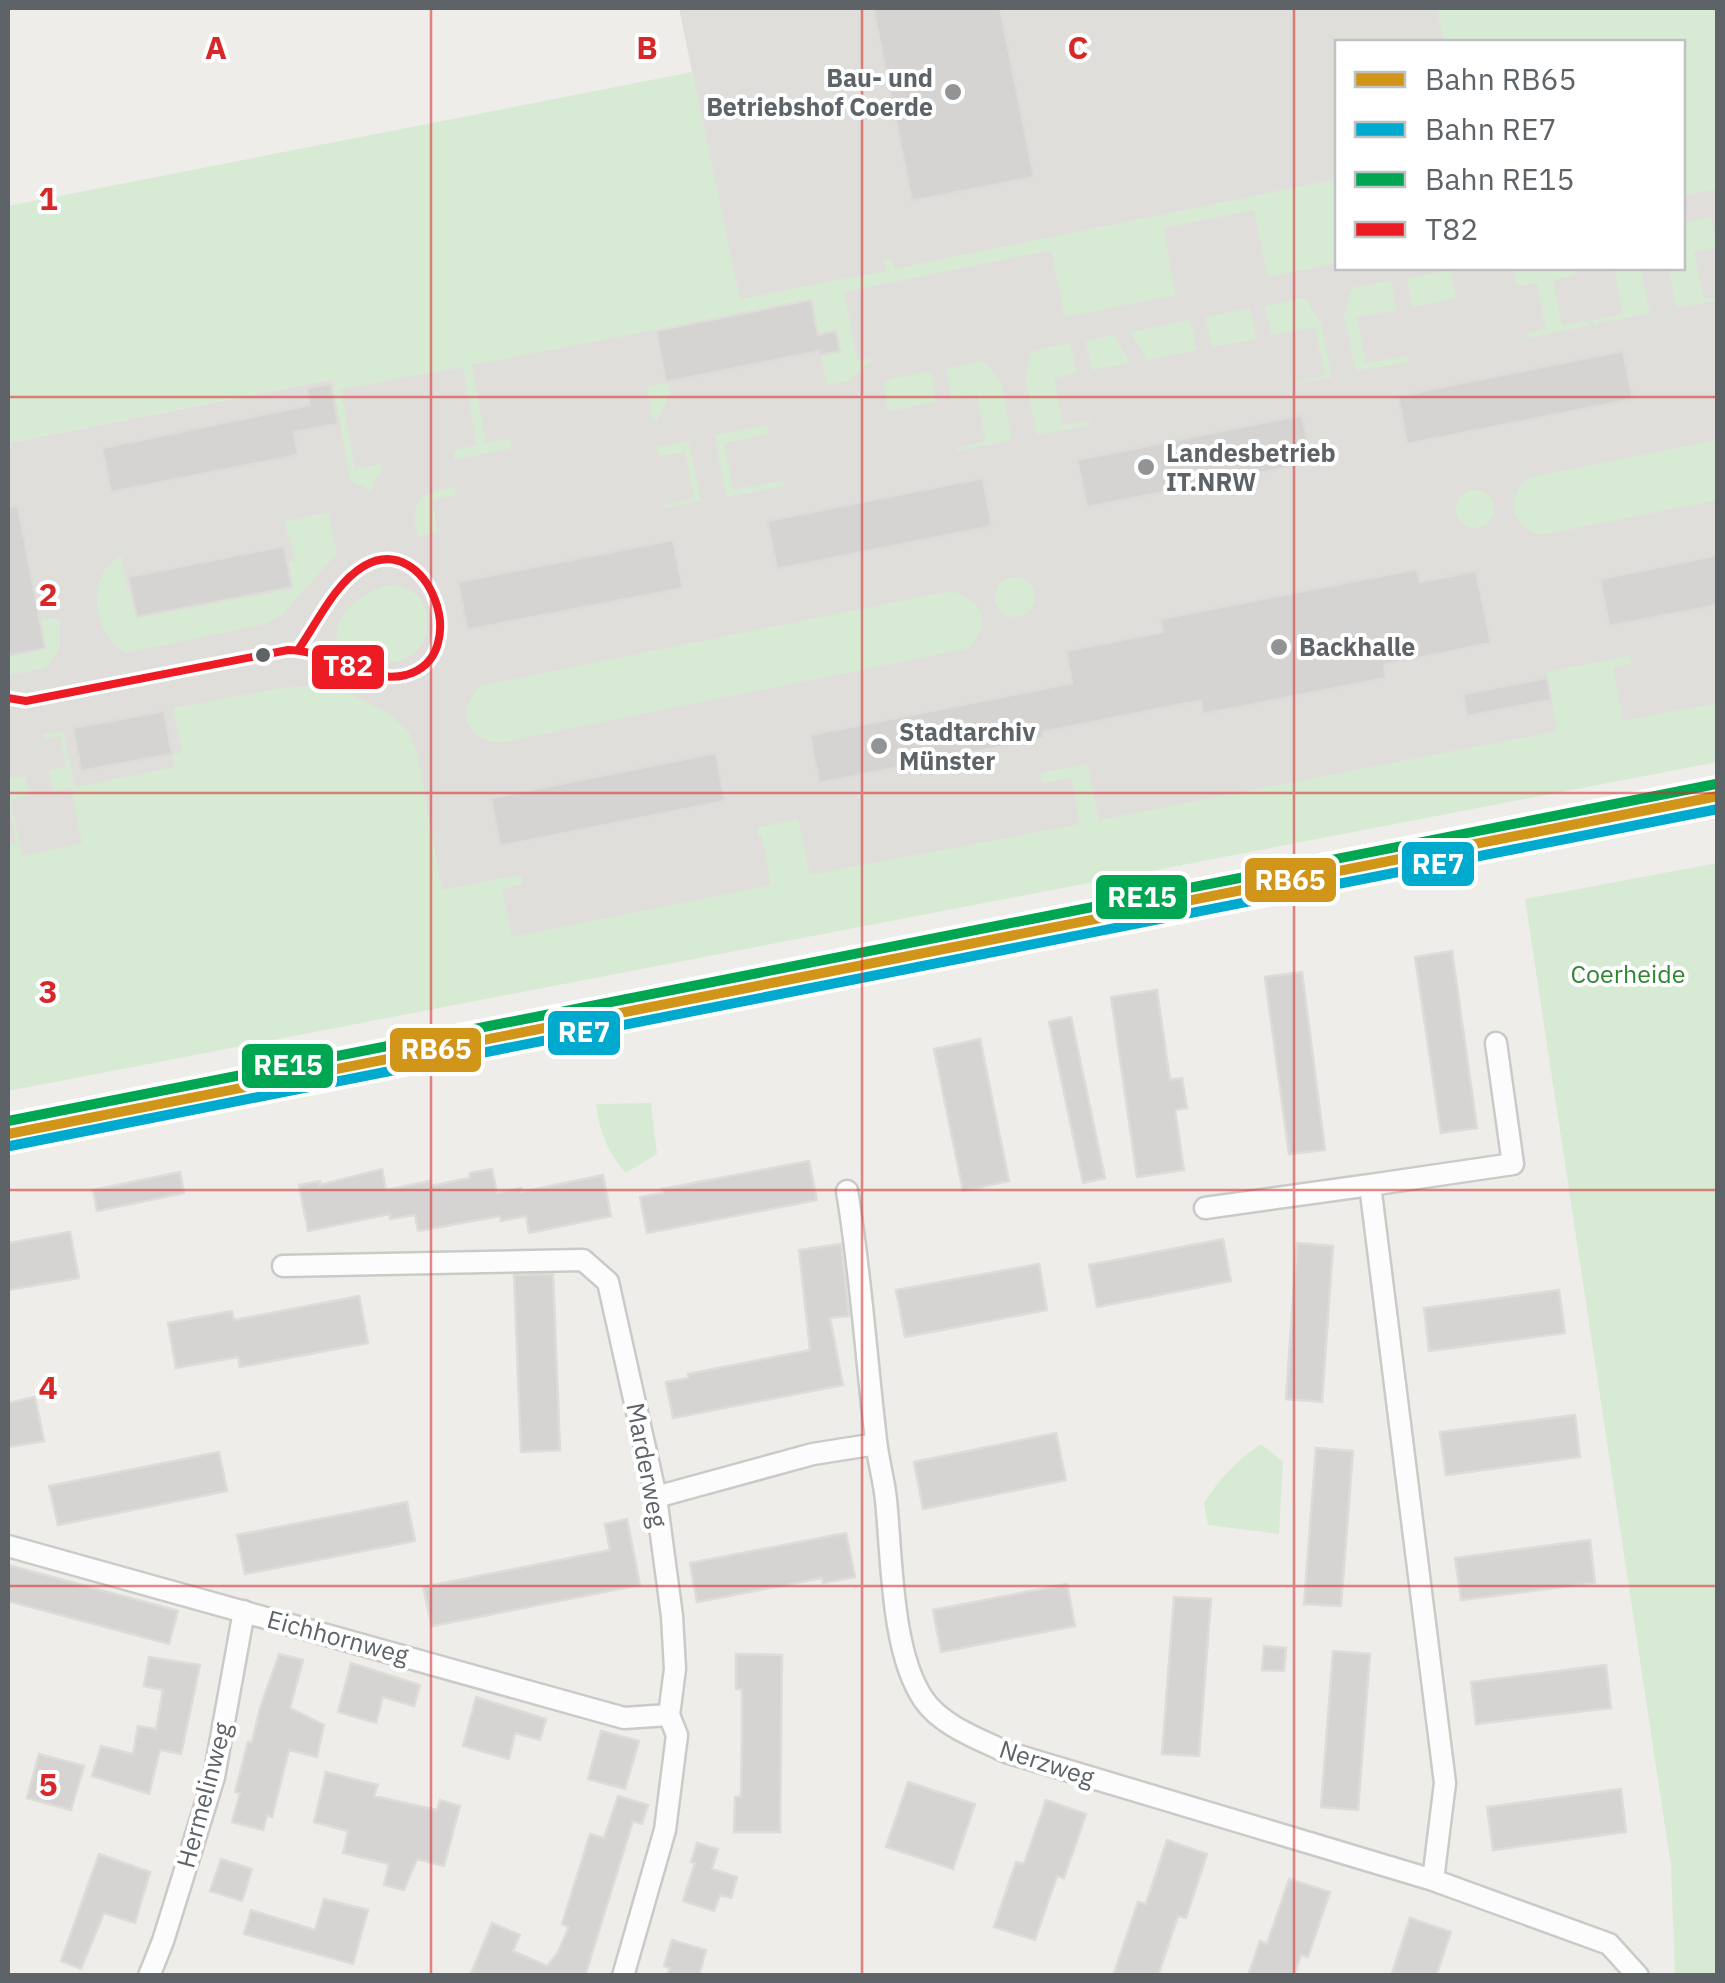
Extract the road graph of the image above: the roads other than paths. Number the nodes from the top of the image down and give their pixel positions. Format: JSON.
{"nodes":[{"id":1,"x":1496,"y":1043,"type":"dead end"},
{"id":2,"x":1370,"y":1185,"type":"junction"},
{"id":3,"x":847,"y":1192,"type":"dead end"},
{"id":4,"x":1206,"y":1208,"type":"dead end"},
{"id":5,"x":283,"y":1266,"type":"dead end"},
{"id":6,"x":876,"y":1444,"type":"junction"},
{"id":7,"x":656,"y":1497,"type":"junction"},
{"id":8,"x":8,"y":1546,"type":"edge"},
{"id":9,"x":244,"y":1611,"type":"junction"},
{"id":10,"x":669,"y":1715,"type":"junction"},
{"id":11,"x":1432,"y":1880,"type":"junction"},
{"id":12,"x":149,"y":1976,"type":"edge"},
{"id":13,"x":623,"y":1976,"type":"edge"},
{"id":14,"x":1638,"y":1976,"type":"edge"}],
"edges":[{"from":1,"to":2,"type":"street"},
{"from":2,"to":4,"type":"street"},
{"from":2,"to":11,"type":"street"},
{"from":3,"to":6,"type":"street","name":"Nerzweg"},
{"from":5,"to":7,"type":"street","name":"Marderweg"},
{"from":6,"to":7,"type":"street"},
{"from":6,"to":11,"type":"street","name":"Nerzweg"},
{"from":7,"to":10,"type":"street","name":"Marderweg"},
{"from":8,"to":9,"type":"street","name":"Eichhornweg"},
{"from":9,"to":10,"type":"street","name":"Eichhornweg"},
{"from":9,"to":12,"type":"street","name":"Hermelinweg"},
{"from":10,"to":13,"type":"street","name":"Marderweg"},
{"from":11,"to":14,"type":"street","name":"Nerzweg"}]}
